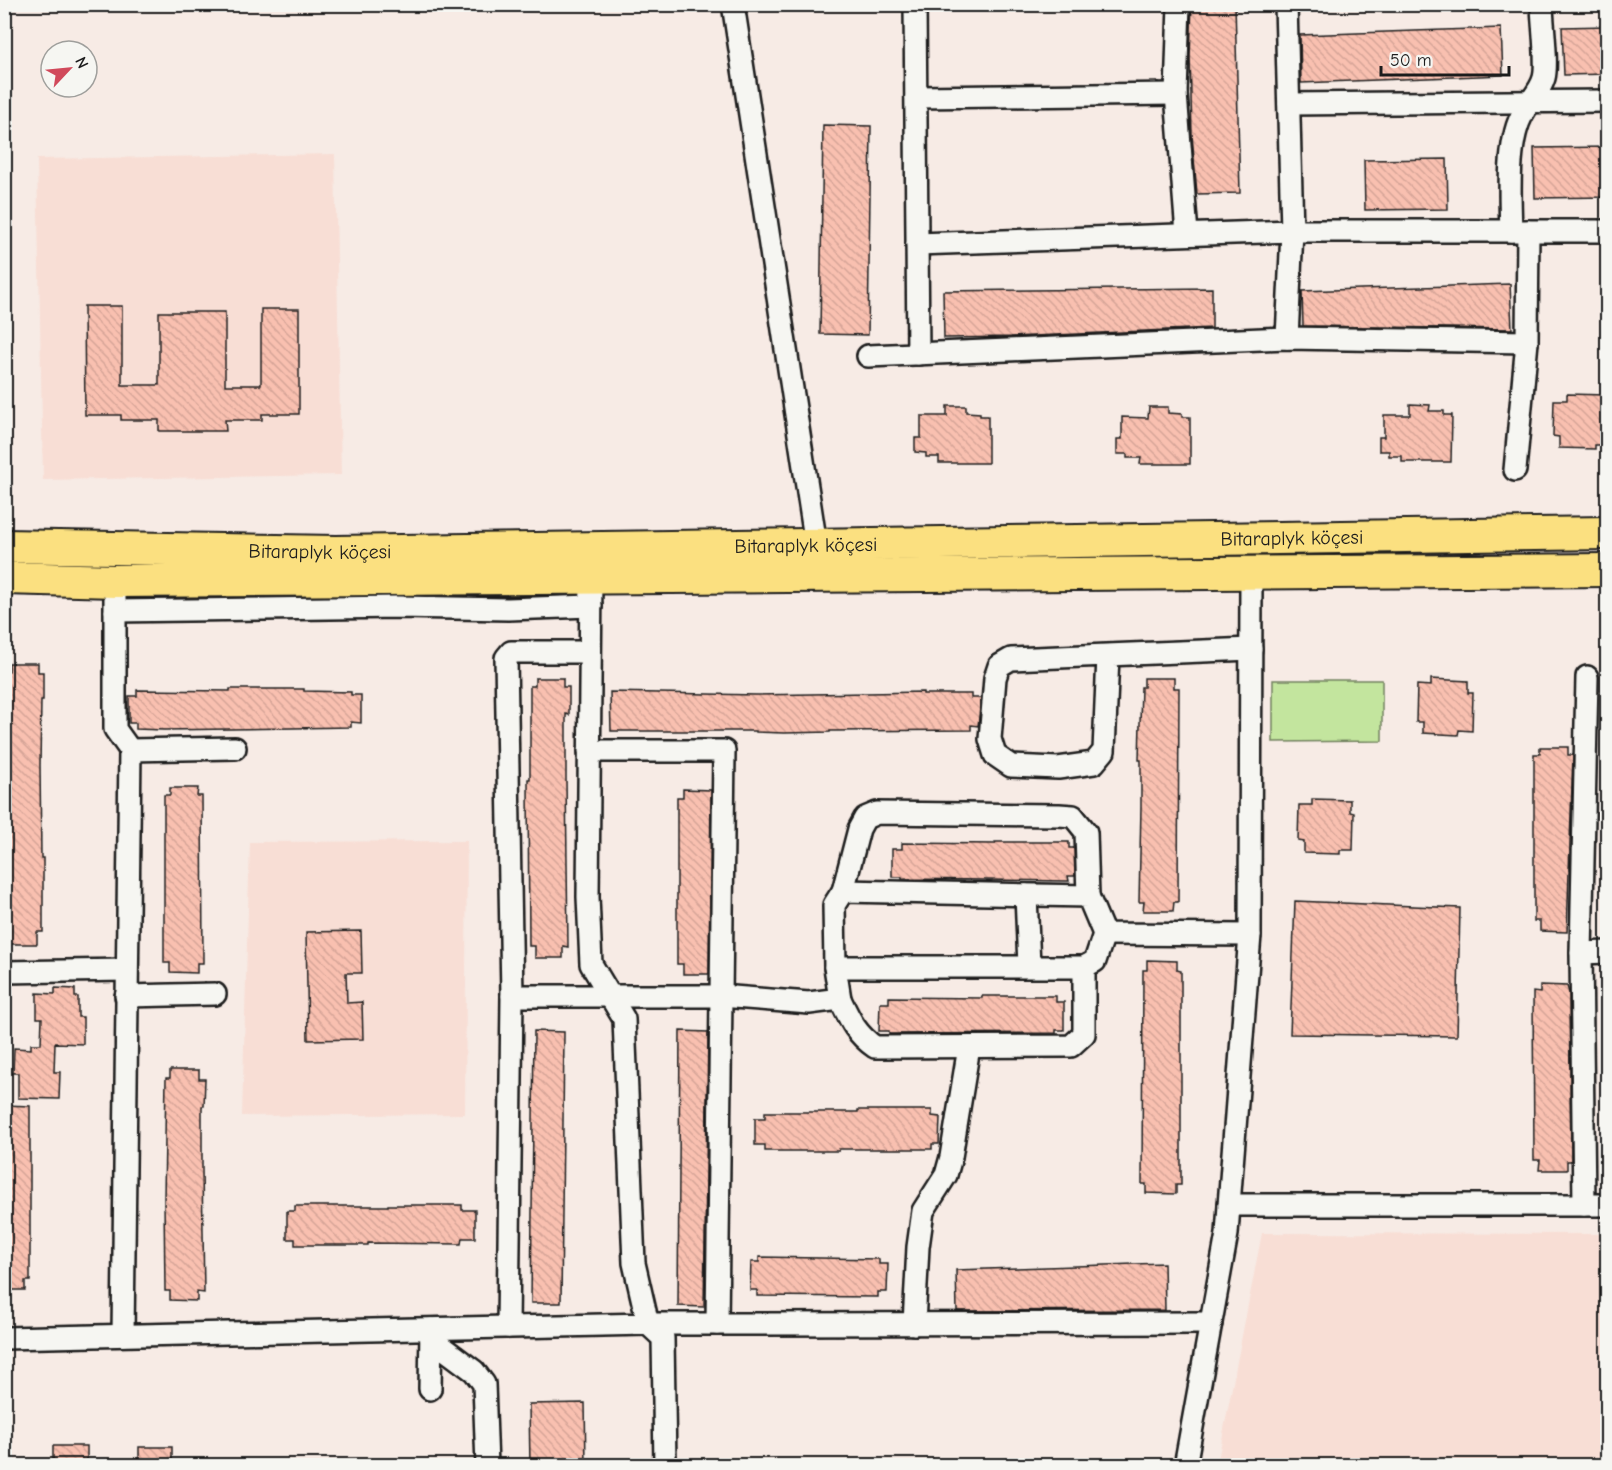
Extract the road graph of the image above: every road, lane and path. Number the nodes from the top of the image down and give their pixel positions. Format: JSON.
{"nodes":[{"id":1,"x":733,"y":4,"type":"edge"},
{"id":2,"x":915,"y":4,"type":"edge"},
{"id":3,"x":1179,"y":4,"type":"edge"},
{"id":4,"x":1286,"y":4,"type":"edge"},
{"id":5,"x":1542,"y":4,"type":"edge"},
{"id":6,"x":1176,"y":94,"type":"junction"},
{"id":7,"x":916,"y":97,"type":"junction"},
{"id":8,"x":1531,"y":101,"type":"junction"},
{"id":9,"x":1608,"y":101,"type":"edge"},
{"id":10,"x":1289,"y":104,"type":"junction"},
{"id":11,"x":1292,"y":231,"type":"junction"},
{"id":12,"x":1520,"y":231,"type":"junction"},
{"id":13,"x":1608,"y":231,"type":"edge"},
{"id":14,"x":1187,"y":234,"type":"junction"},
{"id":15,"x":917,"y":244,"type":"junction"},
{"id":16,"x":1287,"y":338,"type":"junction"},
{"id":17,"x":1527,"y":342,"type":"junction"},
{"id":18,"x":918,"y":354,"type":"junction"},
{"id":19,"x":868,"y":356,"type":"dead end"},
{"id":20,"x":1515,"y":470,"type":"dead end"},
{"id":21,"x":1608,"y":533,"type":"edge"},
{"id":22,"x":7,"y":544,"type":"edge"},
{"id":23,"x":816,"y":545,"type":"junction"},
{"id":24,"x":1608,"y":570,"type":"edge"},
{"id":25,"x":1251,"y":573,"type":"junction"},
{"id":26,"x":9,"y":582,"type":"edge"},
{"id":27,"x":591,"y":592,"type":"junction"},
{"id":28,"x":115,"y":596,"type":"junction"},
{"id":29,"x":1251,"y":649,"type":"junction"},
{"id":30,"x":590,"y":652,"type":"junction"},
{"id":31,"x":1108,"y":656,"type":"junction"},
{"id":32,"x":1587,"y":677,"type":"dead end"},
{"id":33,"x":236,"y":748,"type":"dead end"},
{"id":34,"x":130,"y":750,"type":"junction"},
{"id":35,"x":590,"y":751,"type":"junction"},
{"id":36,"x":843,"y":891,"type":"junction"},
{"id":37,"x":1026,"y":895,"type":"junction"},
{"id":38,"x":1088,"y":896,"type":"junction"},
{"id":39,"x":1104,"y":934,"type":"junction"},
{"id":40,"x":1250,"y":934,"type":"junction"},
{"id":41,"x":1608,"y":952,"type":"edge"},
{"id":42,"x":1581,"y":953,"type":"junction"},
{"id":43,"x":1029,"y":966,"type":"junction"},
{"id":44,"x":835,"y":967,"type":"junction"},
{"id":45,"x":1084,"y":967,"type":"junction"},
{"id":46,"x":126,"y":970,"type":"junction"},
{"id":47,"x":4,"y":972,"type":"edge"},
{"id":48,"x":215,"y":994,"type":"dead end"},
{"id":49,"x":126,"y":996,"type":"junction"},
{"id":50,"x":512,"y":996,"type":"junction"},
{"id":51,"x":609,"y":996,"type":"junction"},
{"id":52,"x":721,"y":996,"type":"junction"},
{"id":53,"x":840,"y":999,"type":"junction"},
{"id":54,"x":969,"y":1047,"type":"junction"},
{"id":55,"x":1584,"y":1205,"type":"junction"},
{"id":56,"x":1608,"y":1205,"type":"edge"},
{"id":57,"x":1229,"y":1206,"type":"junction"},
{"id":58,"x":648,"y":1323,"type":"junction"},
{"id":59,"x":1211,"y":1323,"type":"junction"},
{"id":60,"x":717,"y":1324,"type":"junction"},
{"id":61,"x":914,"y":1324,"type":"junction"},
{"id":62,"x":508,"y":1327,"type":"junction"},
{"id":63,"x":431,"y":1334,"type":"junction"},
{"id":64,"x":123,"y":1335,"type":"junction"},
{"id":65,"x":4,"y":1338,"type":"edge"},
{"id":66,"x":430,"y":1389,"type":"dead end"},
{"id":67,"x":487,"y":1466,"type":"edge"},
{"id":68,"x":665,"y":1466,"type":"edge"},
{"id":69,"x":1185,"y":1466,"type":"edge"}],
"edges":[{"from":1,"to":23,"type":"street"},
{"from":2,"to":7,"type":"street"},
{"from":3,"to":6,"type":"street"},
{"from":4,"to":10,"type":"street"},
{"from":5,"to":8,"type":"street"},
{"from":6,"to":7,"type":"street"},
{"from":6,"to":14,"type":"street"},
{"from":7,"to":15,"type":"street"},
{"from":8,"to":9,"type":"street"},
{"from":8,"to":10,"type":"street"},
{"from":8,"to":12,"type":"street"},
{"from":10,"to":11,"type":"street"},
{"from":11,"to":12,"type":"street"},
{"from":11,"to":14,"type":"street"},
{"from":11,"to":16,"type":"street"},
{"from":12,"to":13,"type":"street"},
{"from":12,"to":17,"type":"street"},
{"from":14,"to":15,"type":"street"},
{"from":15,"to":18,"type":"street"},
{"from":16,"to":17,"type":"street"},
{"from":16,"to":18,"type":"street"},
{"from":17,"to":20,"type":"street"},
{"from":18,"to":19,"type":"street"},
{"from":21,"to":23,"type":"highway","name":"Bitaraplyk köçesi"},
{"from":22,"to":23,"type":"highway","name":"Bitaraplyk köçesi"},
{"from":24,"to":25,"type":"highway","name":"Bitaraplyk köçesi"},
{"from":25,"to":27,"type":"highway","name":"Bitaraplyk köçesi"},
{"from":25,"to":29,"type":"street"},
{"from":26,"to":28,"type":"highway","name":"Bitaraplyk köçesi"},
{"from":27,"to":28,"type":"highway","name":"Bitaraplyk köçesi"},
{"from":27,"to":30,"type":"street"},
{"from":28,"to":34,"type":"street"},
{"from":29,"to":31,"type":"street"},
{"from":29,"to":40,"type":"street"},
{"from":30,"to":35,"type":"street"},
{"from":30,"to":50,"type":"street"},
{"from":31,"to":31,"type":"street"},
{"from":32,"to":42,"type":"street"},
{"from":33,"to":34,"type":"street"},
{"from":34,"to":46,"type":"street"},
{"from":35,"to":51,"type":"street"},
{"from":35,"to":52,"type":"street"},
{"from":36,"to":37,"type":"street"},
{"from":36,"to":38,"type":"street"},
{"from":36,"to":44,"type":"street"},
{"from":37,"to":38,"type":"street"},
{"from":37,"to":43,"type":"street"},
{"from":38,"to":39,"type":"street"},
{"from":39,"to":40,"type":"street"},
{"from":39,"to":45,"type":"street"},
{"from":40,"to":57,"type":"street"},
{"from":41,"to":42,"type":"street"},
{"from":42,"to":55,"type":"street"},
{"from":43,"to":44,"type":"street"},
{"from":43,"to":45,"type":"street"},
{"from":44,"to":53,"type":"street"},
{"from":45,"to":54,"type":"street"},
{"from":46,"to":47,"type":"street"},
{"from":46,"to":49,"type":"street"},
{"from":48,"to":49,"type":"street"},
{"from":49,"to":64,"type":"street"},
{"from":50,"to":51,"type":"street"},
{"from":50,"to":62,"type":"street"},
{"from":51,"to":52,"type":"street"},
{"from":51,"to":58,"type":"street"},
{"from":52,"to":53,"type":"street"},
{"from":52,"to":60,"type":"street"},
{"from":53,"to":54,"type":"street"},
{"from":54,"to":61,"type":"street"},
{"from":55,"to":56,"type":"street"},
{"from":55,"to":57,"type":"street"},
{"from":57,"to":59,"type":"street"},
{"from":58,"to":60,"type":"street"},
{"from":58,"to":62,"type":"street"},
{"from":58,"to":68,"type":"street"},
{"from":59,"to":61,"type":"street"},
{"from":59,"to":69,"type":"street"},
{"from":60,"to":61,"type":"street"},
{"from":62,"to":63,"type":"street"},
{"from":63,"to":64,"type":"street"},
{"from":63,"to":66,"type":"street"},
{"from":63,"to":67,"type":"street"},
{"from":64,"to":65,"type":"street"}]}
